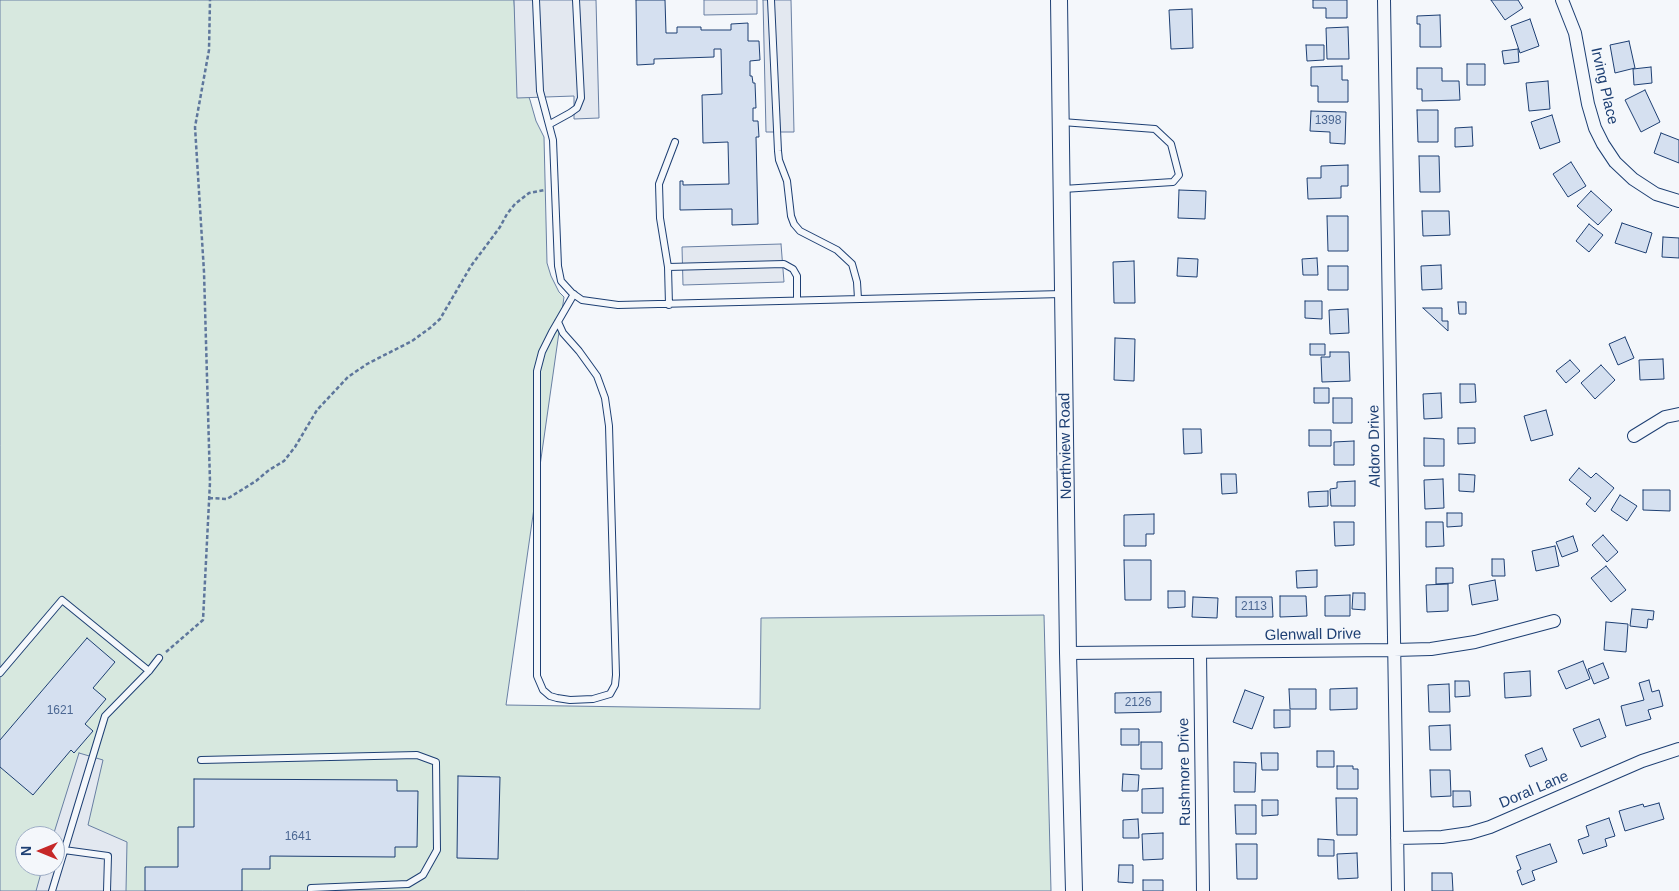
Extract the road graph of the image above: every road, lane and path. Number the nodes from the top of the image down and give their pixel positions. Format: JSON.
{"nodes":[{"id":1,"x":210,"y":0,"type":"edge"},
{"id":2,"x":536,"y":0,"type":"edge"},
{"id":3,"x":576,"y":0,"type":"edge"},
{"id":4,"x":772,"y":0,"type":"edge"},
{"id":5,"x":1059,"y":0,"type":"edge"},
{"id":6,"x":1384,"y":0,"type":"edge"},
{"id":7,"x":1562,"y":0,"type":"edge"},
{"id":8,"x":1061,"y":122,"type":"junction"},
{"id":9,"x":550,"y":124,"type":"junction"},
{"id":10,"x":675,"y":142,"type":"dead end"},
{"id":11,"x":556,"y":189,"type":"junction"},
{"id":12,"x":1062,"y":189,"type":"junction"},
{"id":13,"x":1679,"y":201,"type":"edge"},
{"id":14,"x":668,"y":267,"type":"junction"},
{"id":15,"x":574,"y":294,"type":"junction"},
{"id":16,"x":1063,"y":294,"type":"junction"},
{"id":17,"x":858,"y":299,"type":"junction"},
{"id":18,"x":797,"y":300,"type":"junction"},
{"id":19,"x":669,"y":305,"type":"junction"},
{"id":20,"x":558,"y":322,"type":"junction"},
{"id":21,"x":1679,"y":414,"type":"edge"},
{"id":22,"x":1634,"y":436,"type":"dead end"},
{"id":23,"x":209,"y":498,"type":"junction"},
{"id":24,"x":1554,"y":621,"type":"dead end"},
{"id":25,"x":1394,"y":650,"type":"junction"},
{"id":26,"x":1068,"y":653,"type":"junction"},
{"id":27,"x":1200,"y":653,"type":"junction"},
{"id":28,"x":159,"y":658,"type":"joint"},
{"id":29,"x":149,"y":671,"type":"junction"},
{"id":30,"x":0,"y":673,"type":"edge"},
{"id":31,"x":1679,"y":749,"type":"edge"},
{"id":32,"x":200,"y":760,"type":"dead end"},
{"id":33,"x":1397,"y":838,"type":"junction"},
{"id":34,"x":65,"y":847,"type":"edge"},
{"id":35,"x":65,"y":850,"type":"edge"},
{"id":36,"x":56,"y":876,"type":"edge"},
{"id":37,"x":383,"y":888,"type":"edge"},
{"id":38,"x":52,"y":891,"type":"edge"},
{"id":39,"x":107,"y":891,"type":"edge"},
{"id":40,"x":311,"y":891,"type":"edge"},
{"id":41,"x":1074,"y":891,"type":"edge"},
{"id":42,"x":1203,"y":891,"type":"edge"},
{"id":43,"x":1398,"y":891,"type":"edge"}],
"edges":[{"from":1,"to":23,"type":"path"},
{"from":2,"to":9,"type":"lane"},
{"from":3,"to":9,"type":"lane"},
{"from":4,"to":17,"type":"lane"},
{"from":5,"to":8,"type":"street","name":"Northview Road"},
{"from":6,"to":25,"type":"street","name":"Aldoro Drive"},
{"from":7,"to":13,"type":"street","name":"Irving Place"},
{"from":8,"to":12,"type":"street","name":"Northview Road"},
{"from":8,"to":12,"type":"lane"},
{"from":9,"to":11,"type":"lane"},
{"from":10,"to":14,"type":"lane"},
{"from":11,"to":15,"type":"lane"},
{"from":11,"to":23,"type":"path"},
{"from":12,"to":16,"type":"street","name":"Northview Road"},
{"from":14,"to":18,"type":"lane"},
{"from":14,"to":19,"type":"lane"},
{"from":15,"to":19,"type":"lane"},
{"from":15,"to":20,"type":"lane"},
{"from":16,"to":17,"type":"lane"},
{"from":16,"to":26,"type":"street","name":"Northview Road"},
{"from":17,"to":18,"type":"lane"},
{"from":18,"to":19,"type":"lane"},
{"from":20,"to":20,"type":"lane"},
{"from":21,"to":22,"type":"street"},
{"from":23,"to":28,"type":"path"},
{"from":24,"to":25,"type":"street","name":"Glenwall Drive"},
{"from":25,"to":27,"type":"street","name":"Glenwall Drive"},
{"from":25,"to":33,"type":"street","name":"Aldoro Drive"},
{"from":26,"to":27,"type":"street","name":"Glenwall Drive"},
{"from":26,"to":41,"type":"street","name":"Northview Road"},
{"from":27,"to":42,"type":"street","name":"Rushmore Drive"},
{"from":28,"to":29,"type":"lane"},
{"from":29,"to":30,"type":"lane"},
{"from":29,"to":34,"type":"lane"},
{"from":31,"to":33,"type":"street","name":"Doral Lane"},
{"from":32,"to":37,"type":"lane"},
{"from":33,"to":43,"type":"street","name":"Aldoro Drive"},
{"from":35,"to":39,"type":"lane"},
{"from":36,"to":38,"type":"lane"},
{"from":37,"to":40,"type":"lane"}]}
